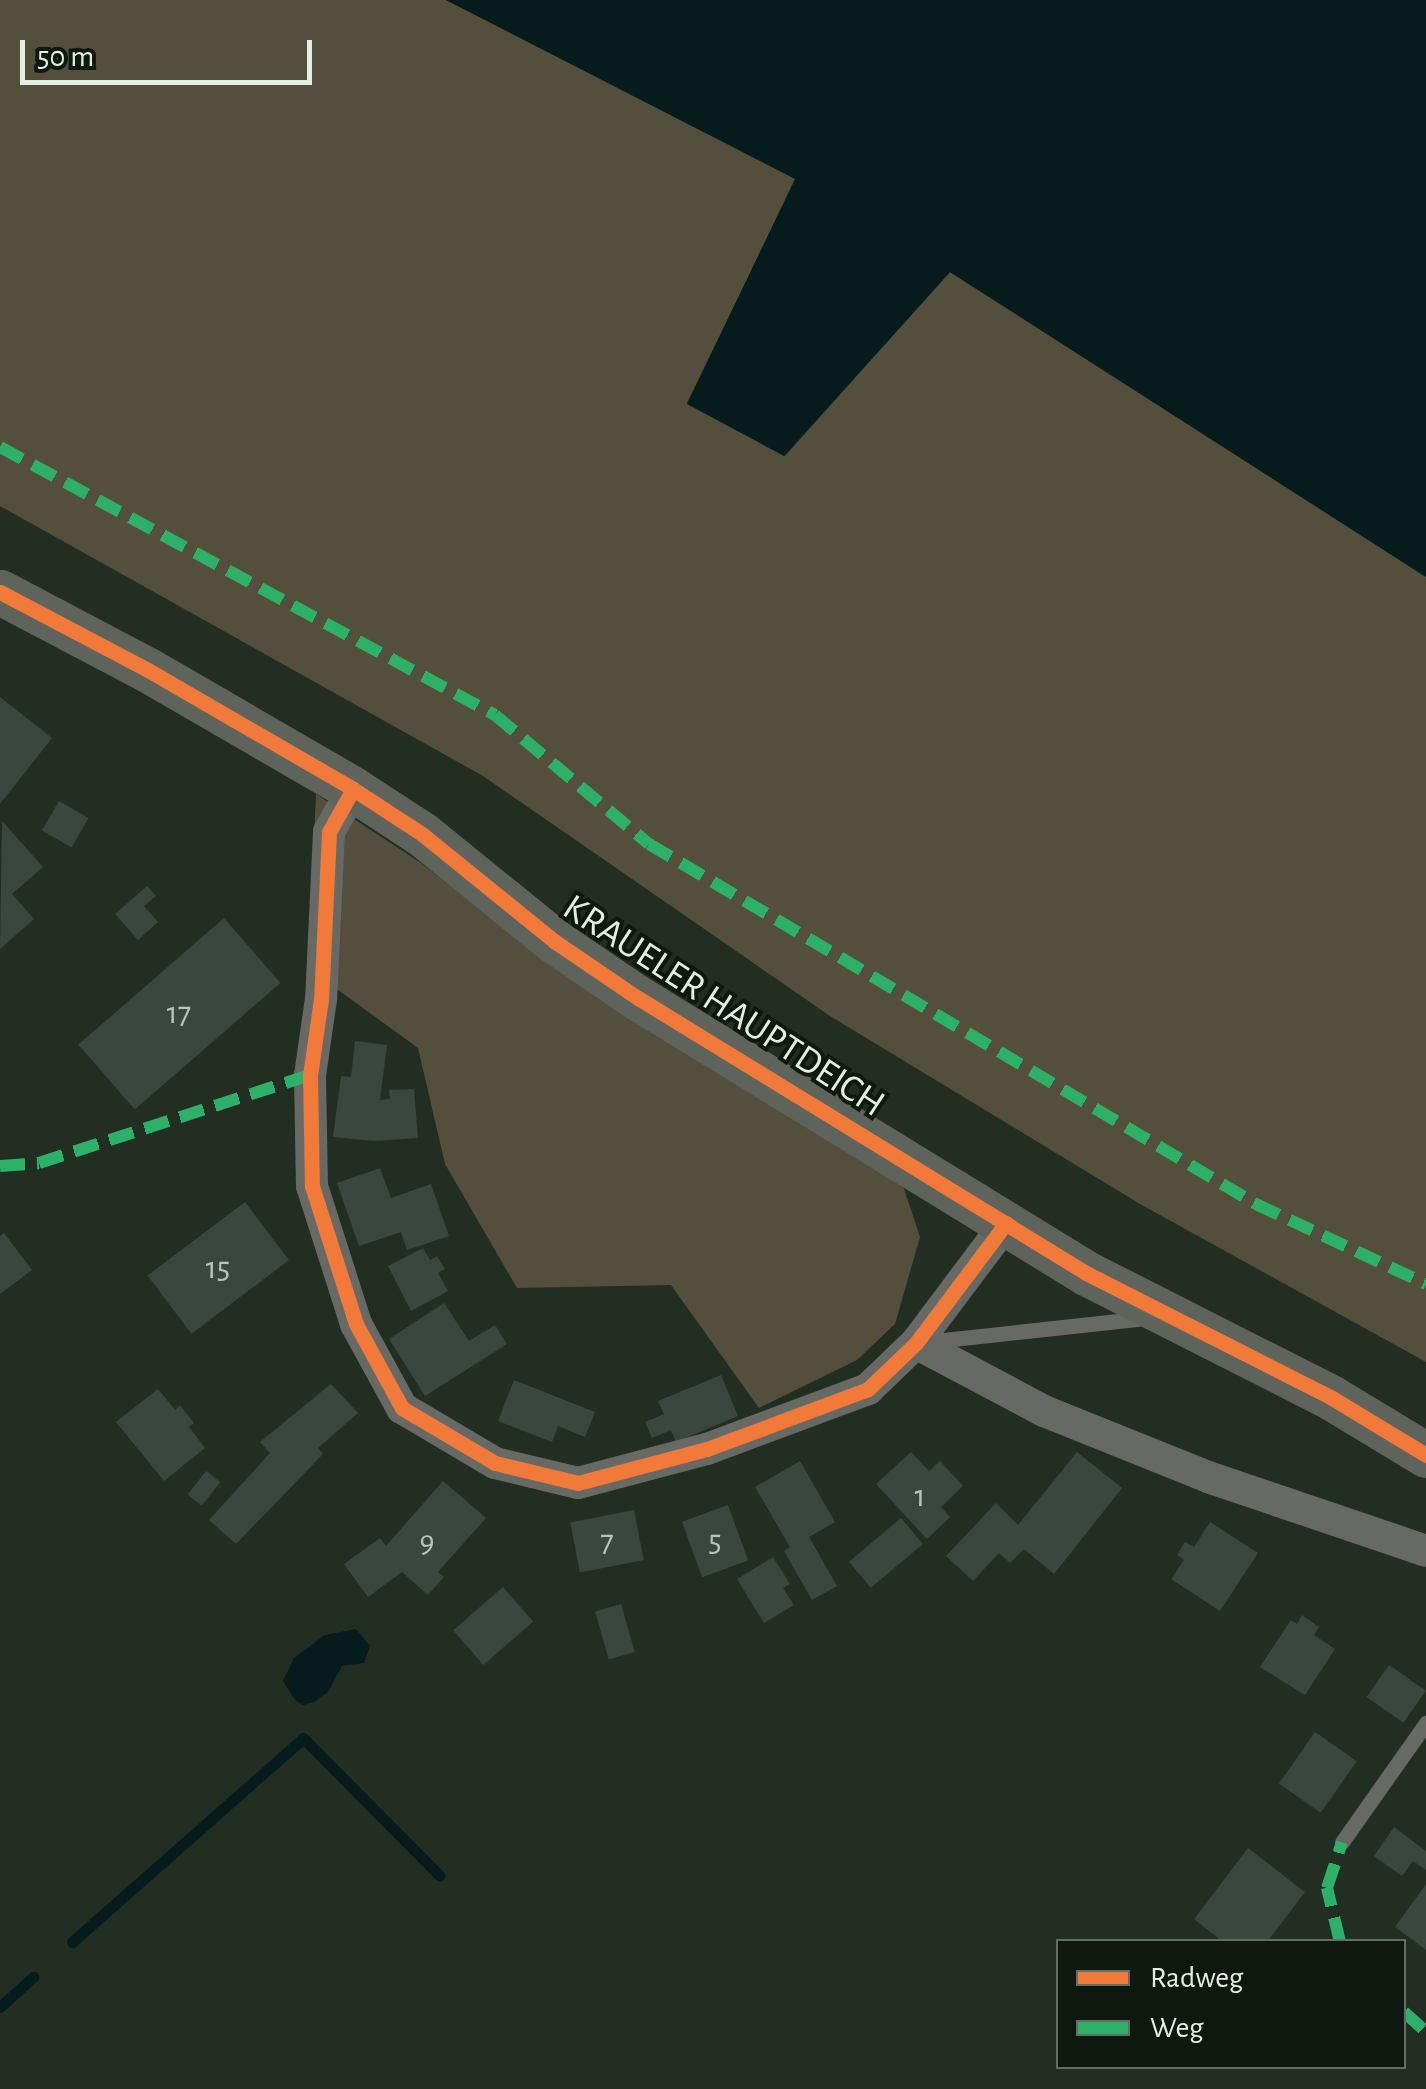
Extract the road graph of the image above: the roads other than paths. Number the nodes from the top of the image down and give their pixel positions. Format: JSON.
{"nodes":[{"id":1,"x":0,"y":592,"type":"edge"},
{"id":2,"x":352,"y":789,"type":"junction"},
{"id":3,"x":1006,"y":1224,"type":"junction"},
{"id":4,"x":1162,"y":1316,"type":"junction"},
{"id":5,"x":916,"y":1343,"type":"junction"},
{"id":6,"x":1426,"y":1455,"type":"edge"},
{"id":7,"x":1426,"y":1551,"type":"edge"},
{"id":8,"x":1426,"y":1723,"type":"edge"},
{"id":9,"x":1342,"y":1842,"type":"dead end"}],
"edges":[{"from":1,"to":2,"type":"street","name":"KRAUELER HAUPTDEICH"},
{"from":2,"to":3,"type":"street","name":"KRAUELER HAUPTDEICH"},
{"from":2,"to":5,"type":"street"},
{"from":3,"to":4,"type":"street","name":"KRAUELER HAUPTDEICH"},
{"from":3,"to":5,"type":"street"},
{"from":4,"to":5,"type":"lane"},
{"from":4,"to":6,"type":"street","name":"KRAUELER HAUPTDEICH"},
{"from":5,"to":7,"type":"street"},
{"from":8,"to":9,"type":"lane"}]}
